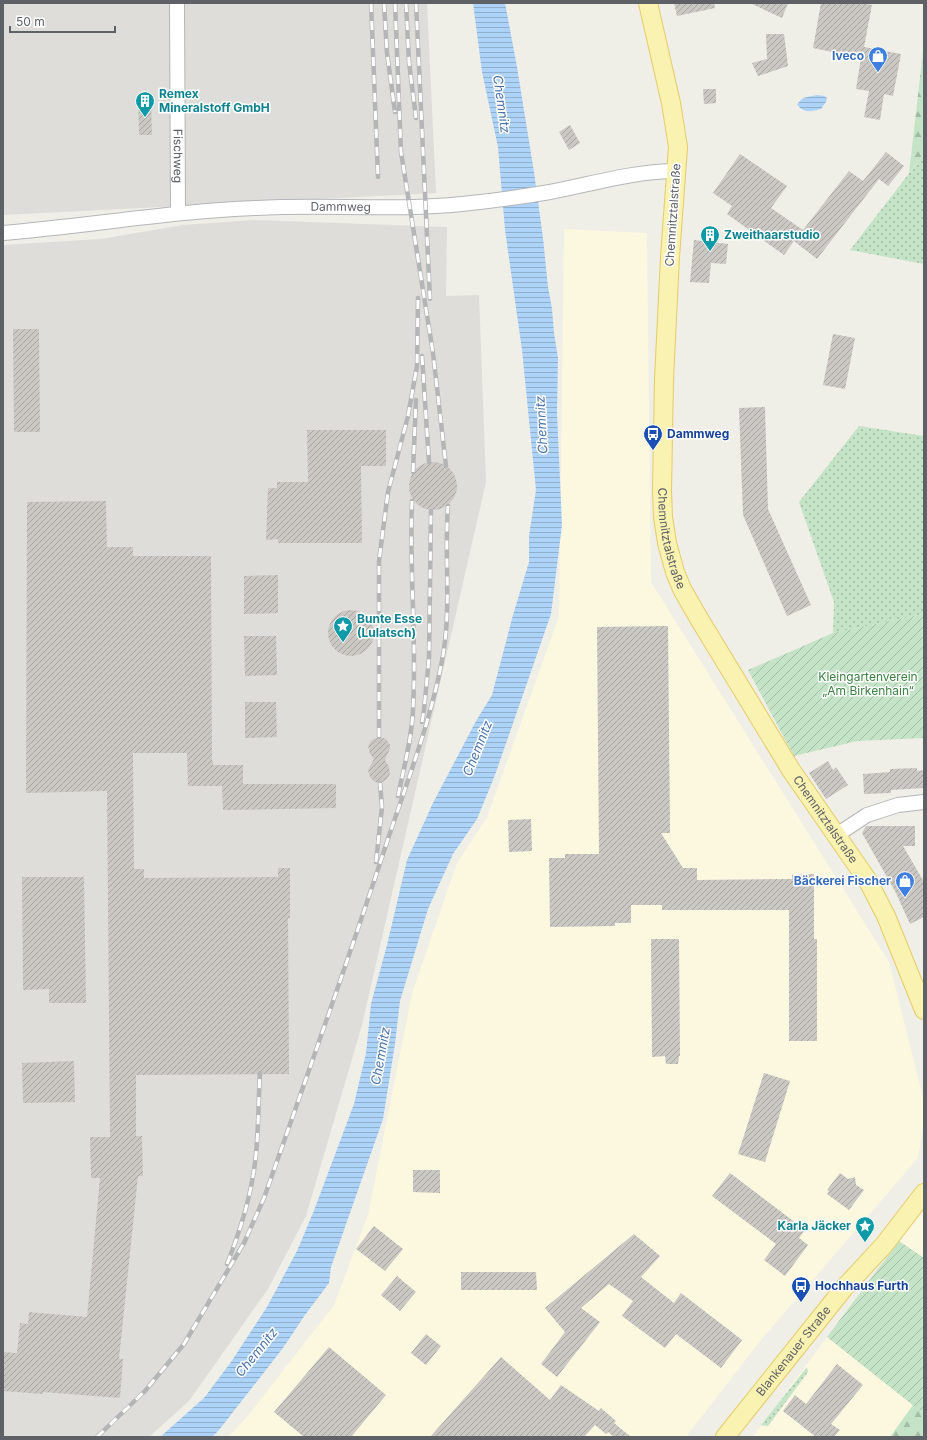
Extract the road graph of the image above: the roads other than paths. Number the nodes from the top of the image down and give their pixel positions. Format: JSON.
{"nodes":[{"id":1,"x":177,"y":3,"type":"edge"},
{"id":2,"x":648,"y":3,"type":"edge"},
{"id":3,"x":677,"y":170,"type":"junction"},
{"id":4,"x":178,"y":213,"type":"junction"},
{"id":5,"x":3,"y":233,"type":"edge"},
{"id":6,"x":924,"y":802,"type":"edge"},
{"id":7,"x":835,"y":836,"type":"junction"},
{"id":8,"x":924,"y":1010,"type":"edge"},
{"id":9,"x":924,"y":1193,"type":"edge"},
{"id":10,"x":725,"y":1437,"type":"edge"}],
"edges":[{"from":1,"to":4,"type":"street","name":"Fischweg"},
{"from":2,"to":3,"type":"main road","name":"Chemnitztalstraße"},
{"from":3,"to":4,"type":"street","name":"Dammweg"},
{"from":3,"to":7,"type":"main road","name":"Chemnitztalstraße"},
{"from":4,"to":5,"type":"street","name":"Dammweg"},
{"from":6,"to":7,"type":"street"},
{"from":7,"to":8,"type":"main road","name":"Chemnitztalstraße"},
{"from":9,"to":10,"type":"main road","name":"Blankenauer Straße"}]}
